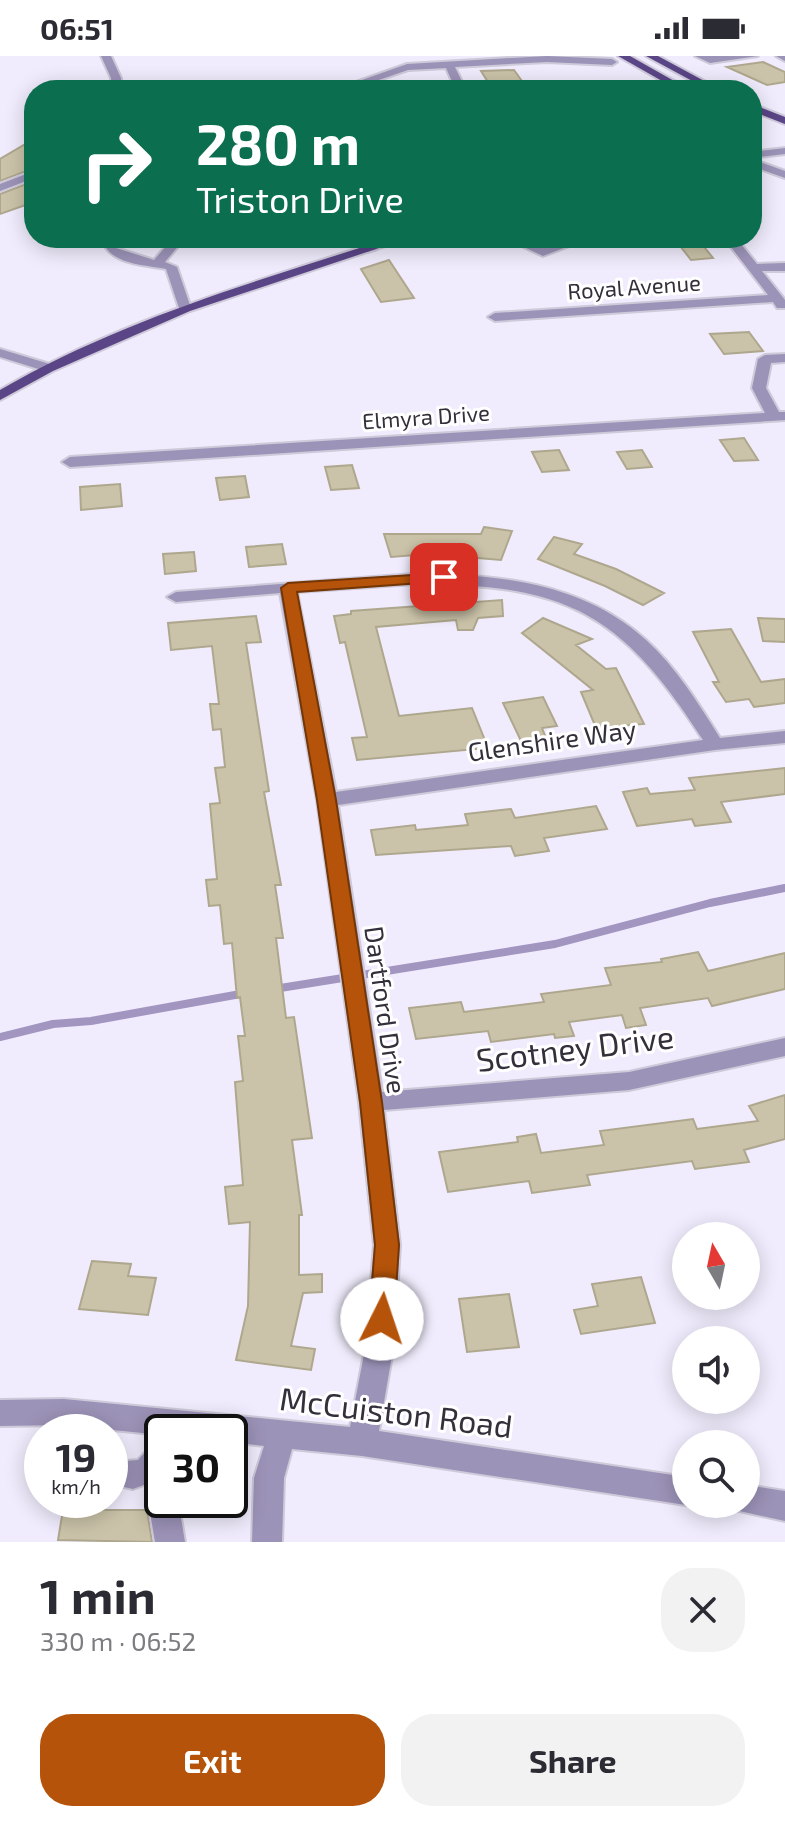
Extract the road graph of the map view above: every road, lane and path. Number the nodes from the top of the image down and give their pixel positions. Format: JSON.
{"nodes":[{"id":1,"x":106,"y":56,"type":"edge"},
{"id":2,"x":651,"y":56,"type":"edge"},
{"id":3,"x":745,"y":56,"type":"edge"},
{"id":4,"x":753,"y":56,"type":"edge"},
{"id":5,"x":626,"y":58,"type":"edge"},
{"id":6,"x":705,"y":58,"type":"edge"},
{"id":7,"x":449,"y":65,"type":"junction"},
{"id":8,"x":116,"y":80,"type":"edge"},
{"id":9,"x":369,"y":80,"type":"edge"},
{"id":10,"x":456,"y":80,"type":"edge"},
{"id":11,"x":666,"y":80,"type":"edge"},
{"id":12,"x":697,"y":80,"type":"edge"},
{"id":13,"x":762,"y":111,"type":"edge"},
{"id":14,"x":782,"y":118,"type":"edge"},
{"id":15,"x":762,"y":123,"type":"edge"},
{"id":16,"x":782,"y":153,"type":"edge"},
{"id":17,"x":762,"y":154,"type":"edge"},
{"id":18,"x":762,"y":166,"type":"edge"},
{"id":19,"x":785,"y":175,"type":"edge"},
{"id":20,"x":24,"y":178,"type":"edge"},
{"id":21,"x":0,"y":188,"type":"edge"},
{"id":22,"x":110,"y":248,"type":"edge"},
{"id":23,"x":171,"y":248,"type":"edge"},
{"id":24,"x":374,"y":248,"type":"edge"},
{"id":25,"x":534,"y":248,"type":"edge"},
{"id":26,"x":555,"y":248,"type":"edge"},
{"id":27,"x":738,"y":248,"type":"edge"},
{"id":28,"x":371,"y":249,"type":"joint"},
{"id":29,"x":158,"y":263,"type":"junction"},
{"id":30,"x":785,"y":267,"type":"edge"},
{"id":31,"x":755,"y":268,"type":"junction"},
{"id":32,"x":781,"y":303,"type":"edge"},
{"id":33,"x":185,"y":308,"type":"junction"},
{"id":34,"x":495,"y":317,"type":"dead end"},
{"id":35,"x":0,"y":353,"type":"edge"},
{"id":36,"x":785,"y":358,"type":"edge"},
{"id":37,"x":48,"y":368,"type":"junction"},
{"id":38,"x":0,"y":396,"type":"edge"},
{"id":39,"x":780,"y":416,"type":"edge"},
{"id":40,"x":70,"y":462,"type":"dead end"},
{"id":41,"x":288,"y":588,"type":"junction"},
{"id":42,"x":176,"y":597,"type":"dead end"},
{"id":43,"x":785,"y":737,"type":"edge"},
{"id":44,"x":715,"y":744,"type":"junction"},
{"id":45,"x":327,"y":800,"type":"junction"},
{"id":46,"x":785,"y":1047,"type":"edge"},
{"id":47,"x":371,"y":1102,"type":"junction"},
{"id":48,"x":0,"y":1413,"type":"edge"},
{"id":49,"x":70,"y":1414,"type":"edge"},
{"id":50,"x":248,"y":1432,"type":"edge"},
{"id":51,"x":282,"y":1434,"type":"junction"},
{"id":52,"x":362,"y":1442,"type":"junction"},
{"id":53,"x":672,"y":1489,"type":"edge"},
{"id":54,"x":760,"y":1502,"type":"edge"},
{"id":55,"x":785,"y":1506,"type":"edge"},
{"id":56,"x":167,"y":1518,"type":"edge"},
{"id":57,"x":170,"y":1542,"type":"edge"},
{"id":58,"x":267,"y":1542,"type":"edge"}],
"edges":[{"from":1,"to":8,"type":"street"},
{"from":2,"to":12,"type":"main road"},
{"from":3,"to":4,"type":"street"},
{"from":3,"to":6,"type":"street"},
{"from":5,"to":7,"type":"street"},
{"from":5,"to":11,"type":"main road"},
{"from":7,"to":9,"type":"street"},
{"from":7,"to":10,"type":"street"},
{"from":13,"to":14,"type":"main road"},
{"from":14,"to":15,"type":"main road"},
{"from":16,"to":17,"type":"street"},
{"from":18,"to":19,"type":"street"},
{"from":20,"to":21,"type":"street"},
{"from":22,"to":29,"type":"street"},
{"from":23,"to":29,"type":"street"},
{"from":24,"to":28,"type":"main road"},
{"from":25,"to":26,"type":"street"},
{"from":27,"to":31,"type":"street"},
{"from":28,"to":33,"type":"main road"},
{"from":29,"to":33,"type":"street"},
{"from":30,"to":31,"type":"street"},
{"from":31,"to":32,"type":"street"},
{"from":32,"to":34,"type":"street","name":"Royal Avenue"},
{"from":33,"to":37,"type":"main road"},
{"from":35,"to":37,"type":"street"},
{"from":36,"to":39,"type":"street"},
{"from":37,"to":38,"type":"main road"},
{"from":39,"to":40,"type":"street","name":"Elmyra Drive"},
{"from":41,"to":42,"type":"street"},
{"from":41,"to":44,"type":"street"},
{"from":41,"to":45,"type":"street","name":"Dartford Drive"},
{"from":43,"to":44,"type":"street","name":"Glenshire Way"},
{"from":44,"to":45,"type":"street","name":"Glenshire Way"},
{"from":45,"to":47,"type":"street","name":"Dartford Drive"},
{"from":46,"to":47,"type":"street","name":"Scotney Drive"},
{"from":47,"to":52,"type":"street","name":"Dartford Drive"},
{"from":48,"to":49,"type":"street","name":"McCuiston Road"},
{"from":50,"to":51,"type":"street","name":"McCuiston Road"},
{"from":51,"to":52,"type":"street","name":"McCuiston Road"},
{"from":51,"to":58,"type":"street"},
{"from":52,"to":53,"type":"street","name":"McCuiston Road"},
{"from":54,"to":55,"type":"street"},
{"from":56,"to":57,"type":"street"}]}
